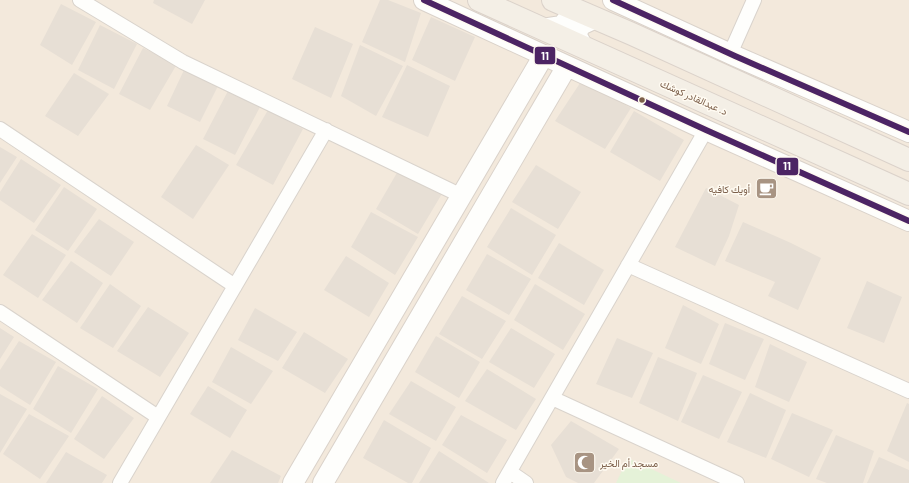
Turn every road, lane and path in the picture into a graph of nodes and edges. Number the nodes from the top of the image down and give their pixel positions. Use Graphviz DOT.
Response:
graph roads {
  1 [pos="80,0"];
  2 [pos="424,0"];
  3 [pos="479,0"];
  4 [pos="613,0"];
  5 [pos="754,0"];
  6 [pos="560,3"];
  7 [pos="596,18"];
  8 [pos="542,29"];
  9 [pos="583,47"];
  10 [pos="730,54"];
  11 [pos="544,55"];
  12 [pos="567,66"];
  13 [pos="0,129"];
  14 [pos="326,130"];
  15 [pos="706,130"];
  16 [pos="909,132"];
  17 [pos="909,160"];
  18 [pos="909,194"];
  19 [pos="462,196"];
  20 [pos="909,221"];
  21 [pos="628,265"];
  22 [pos="235,286"];
  23 [pos="0,312"];
  24 [pos="909,391"];
  25 [pos="552,398"];
  26 [pos="158,418"];
  27 [pos="507,478"];
  28 [pos="120,483"];
  29 [pos="293,483"];
  30 [pos="323,483"];
  31 [pos="526,483"];
  32 [pos="737,483"];
  1 -- 14 [label="street"];
  2 -- 11 [label="street"];
  3 -- 8 [label="main road, د. عبدالقادر كوشك"];
  4 -- 10 [label="street"];
  5 -- 10 [label="street"];
  6 -- 7 [label="main road"];
  6 -- 8 [label="street"];
  7 -- 9 [label="street"];
  7 -- 17 [label="main road"];
  8 -- 9 [label="main road, د. عبدالقادر كوشك"];
  9 -- 18 [label="main road, د. عبدالقادر كوشك"];
  10 -- 16 [label="street"];
  11 -- 12 [label="street"];
  11 -- 19 [label="street"];
  12 -- 15 [label="street"];
  12 -- 30 [label="street"];
  13 -- 22 [label="street"];
  14 -- 19 [label="street"];
  14 -- 22 [label="street"];
  15 -- 20 [label="street"];
  15 -- 21 [label="street"];
  19 -- 29 [label="street"];
  21 -- 24 [label="street"];
  21 -- 25 [label="street"];
  22 -- 26 [label="street"];
  23 -- 26 [label="street"];
  25 -- 27 [label="street"];
  25 -- 32 [label="street"];
  26 -- 28 [label="street"];
  27 -- 31 [label="street"];
}
